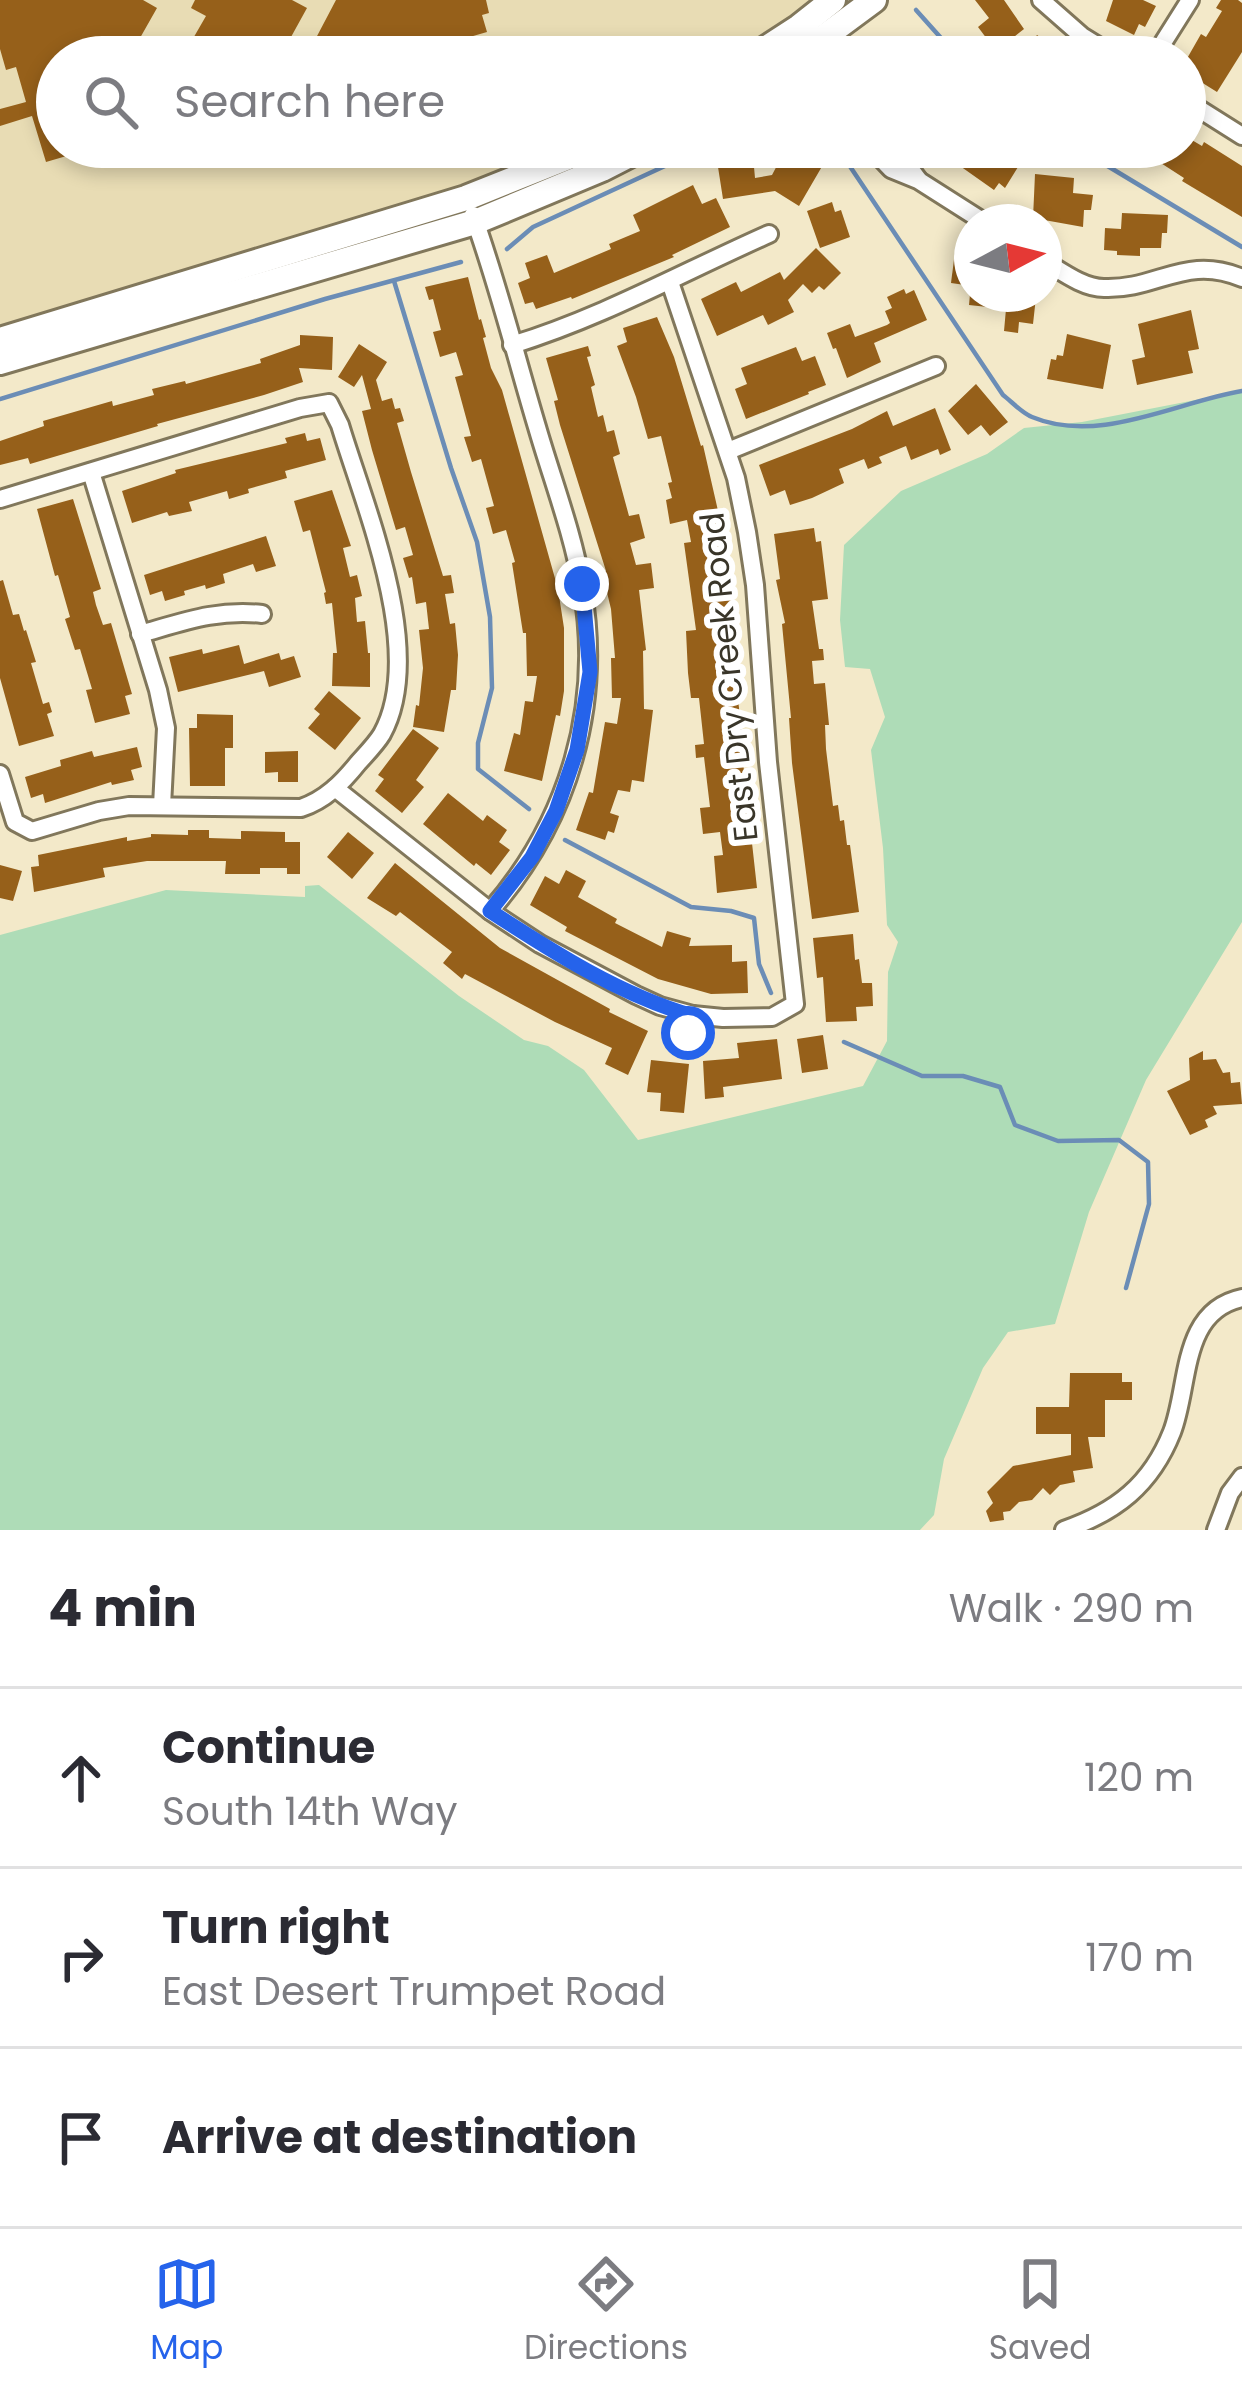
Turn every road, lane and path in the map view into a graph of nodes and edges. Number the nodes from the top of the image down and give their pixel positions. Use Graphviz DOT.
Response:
graph roads {
  1 [pos="833,0"];
  2 [pos="874,0"];
  3 [pos="1041,0"];
  4 [pos="1190,0"];
  5 [pos="800,27"];
  6 [pos="786,36"];
  7 [pos="805,36"];
  8 [pos="832,36"];
  9 [pos="1082,36"];
  10 [pos="1167,36"];
  11 [pos="1206,113"];
  12 [pos="1242,136"];
  13 [pos="552,168"];
  14 [pos="604,168"];
  15 [pos="890,168"];
  16 [pos="909,168"];
  17 [pos="918,180"];
  18 [pos="955,204"];
  19 [pos="471,210"];
  20 [pos="769,234"];
  21 [pos="1062,272"];
  22 [pos="1242,278"];
  23 [pos="670,282"];
  24 [pos="173,298"];
  25 [pos="0,340"];
  26 [pos="512,345"];
  27 [pos="0,362"];
  28 [pos="936,366"];
  29 [pos="728,452"];
  30 [pos="91,472"];
  31 [pos="0,499"];
  32 [pos="262,614"];
  33 [pos="140,634"];
  34 [pos="0,774"];
  35 [pos="335,788"];
  36 [pos="163,806"];
  37 [pos="490,911"];
  38 [pos="1242,1298"];
  39 [pos="1242,1477"];
  40 [pos="1064,1530"];
  41 [pos="1216,1530"];
  1 -- 5 [label="street"];
  2 -- 8 [label="street"];
  3 -- 9 [label="street"];
  4 -- 10 [label="street"];
  5 -- 6 [label="street"];
  5 -- 7 [label="street"];
  11 -- 12 [label="street"];
  13 -- 19 [label="street"];
  14 -- 19 [label="street"];
  15 -- 17 [label="street"];
  16 -- 17 [label="street"];
  17 -- 18 [label="street"];
  19 -- 24 [label="street"];
  19 -- 26 [label="street"];
  20 -- 23 [label="street"];
  21 -- 22 [label="street"];
  23 -- 26 [label="street"];
  23 -- 29 [label="street, East Dry Creek Road"];
  24 -- 25 [label="street"];
  24 -- 27 [label="street"];
  26 -- 37 [label="street"];
  28 -- 29 [label="street"];
  29 -- 37 [label="street, East Dry Creek Road"];
  30 -- 31 [label="street"];
  30 -- 33 [label="street"];
  30 -- 35 [label="street"];
  32 -- 33 [label="street"];
  33 -- 36 [label="street"];
  34 -- 36 [label="street"];
  35 -- 36 [label="street"];
  35 -- 37 [label="street"];
  38 -- 40 [label="street"];
  39 -- 41 [label="street"];
}
